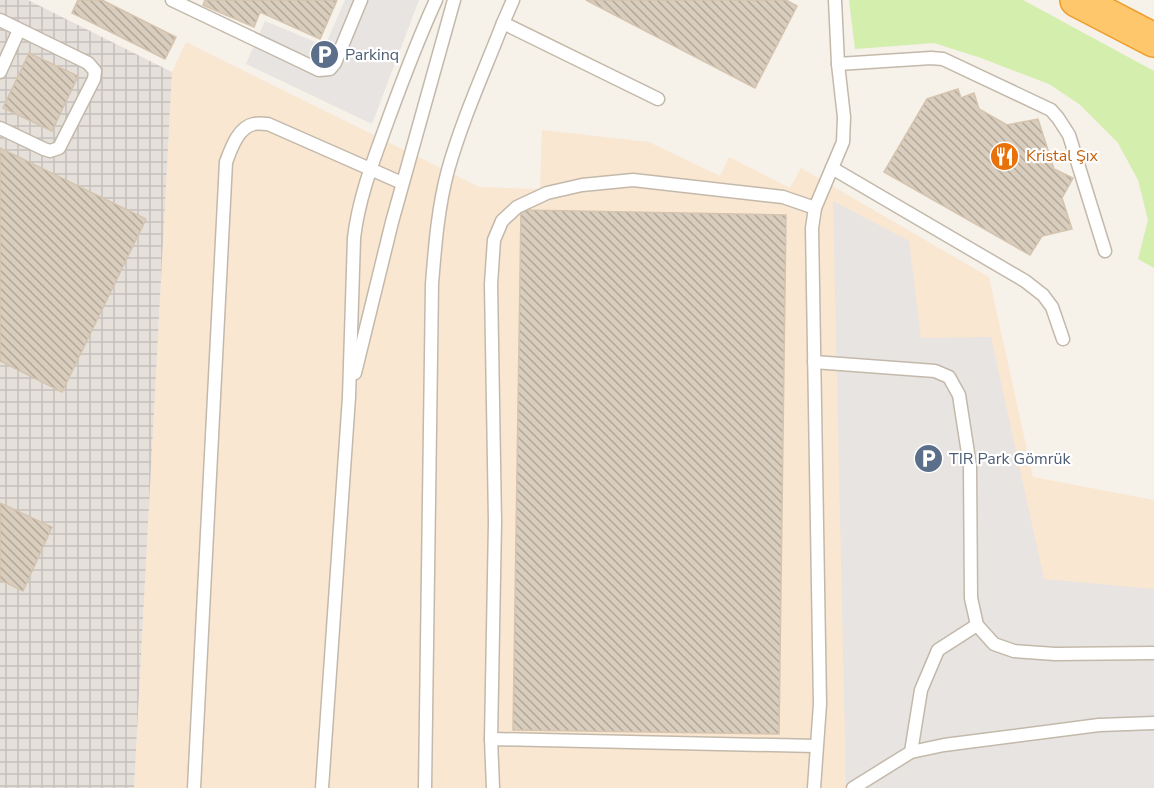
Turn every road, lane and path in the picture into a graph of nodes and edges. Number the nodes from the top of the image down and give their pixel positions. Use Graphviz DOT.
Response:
graph roads {
  1 [pos="172,0"];
  2 [pos="361,0"];
  3 [pos="436,0"];
  4 [pos="454,0"];
  5 [pos="513,0"];
  6 [pos="835,0"];
  7 [pos="1077,0"];
  8 [pos="0,20"];
  9 [pos="503,23"];
  10 [pos="19,30"];
  11 [pos="1154,40"];
  12 [pos="838,64"];
  13 [pos="0,72"];
  14 [pos="658,99"];
  15 [pos="0,128"];
  16 [pos="370,168"];
  17 [pos="832,168"];
  18 [pos="402,183"];
  19 [pos="815,208"];
  20 [pos="1105,251"];
  21 [pos="1063,339"];
  22 [pos="814,362"];
  23 [pos="349,398"];
  24 [pos="977,625"];
  25 [pos="1154,653"];
  26 [pos="1154,723"];
  27 [pos="491,739"];
  28 [pos="816,746"];
  29 [pos="911,752"];
  30 [pos="194,788"];
  31 [pos="322,788"];
  32 [pos="425,788"];
  33 [pos="493,788"];
  34 [pos="814,788"];
  35 [pos="854,788"];
  1 -- 2 [label="lane"];
  3 -- 16 [label="lane"];
  4 -- 18 [label="lane"];
  5 -- 9 [label="lane"];
  6 -- 12 [label="lane"];
  7 -- 11 [label="highway"];
  8 -- 10 [label="lane"];
  9 -- 14 [label="lane"];
  9 -- 32 [label="lane"];
  10 -- 13 [label="lane"];
  10 -- 15 [label="lane"];
  12 -- 17 [label="lane"];
  12 -- 20 [label="lane"];
  16 -- 18 [label="lane"];
  16 -- 23 [label="lane"];
  16 -- 30 [label="lane"];
  17 -- 19 [label="lane"];
  17 -- 21 [label="lane"];
  18 -- 23 [label="lane"];
  19 -- 22 [label="lane"];
  19 -- 27 [label="lane"];
  22 -- 24 [label="lane"];
  22 -- 28 [label="lane"];
  23 -- 31 [label="lane"];
  24 -- 25 [label="lane"];
  24 -- 29 [label="lane"];
  26 -- 29 [label="lane"];
  27 -- 28 [label="lane"];
  27 -- 33 [label="lane"];
  28 -- 34 [label="lane"];
  29 -- 35 [label="lane"];
}
